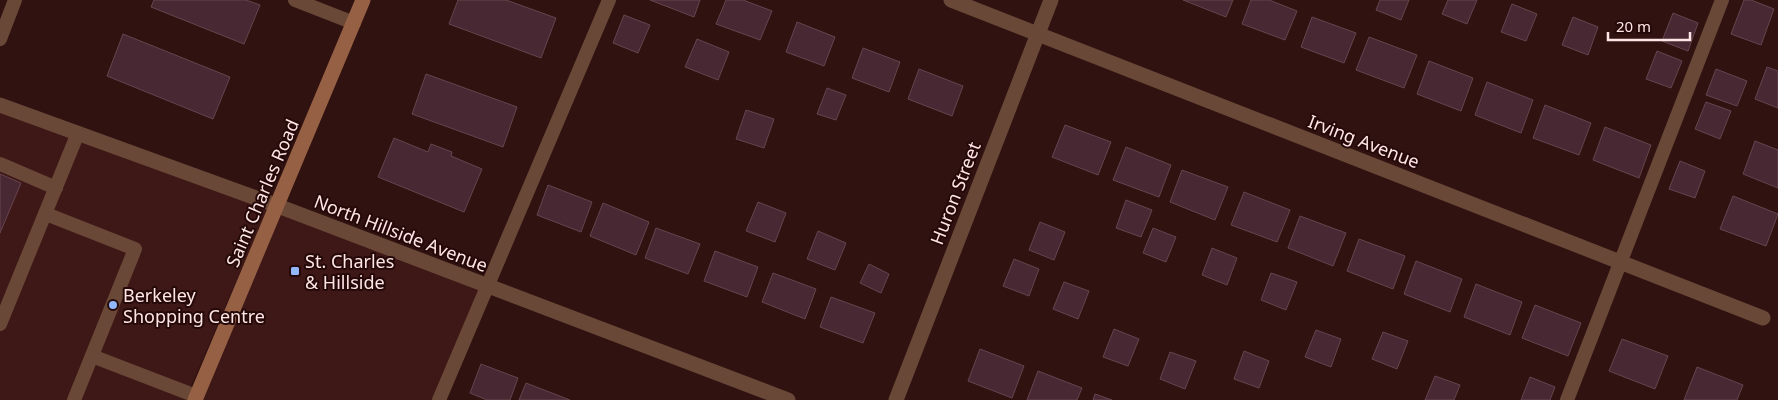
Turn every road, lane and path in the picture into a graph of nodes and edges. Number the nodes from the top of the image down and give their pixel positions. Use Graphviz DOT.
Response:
graph roads {
  1 [pos="15,0"];
  2 [pos="295,0"];
  3 [pos="364,0"];
  4 [pos="610,0"];
  5 [pos="951,0"];
  6 [pos="1051,0"];
  7 [pos="1722,0"];
  8 [pos="354,23"];
  9 [pos="1037,33"];
  10 [pos="0,39"];
  11 [pos="0,105"];
  12 [pos="78,133"];
  13 [pos="0,164"];
  14 [pos="56,188"];
  15 [pos="278,206"];
  16 [pos="46,214"];
  17 [pos="1620,262"];
  18 [pos="487,286"];
  19 [pos="1764,318"];
  20 [pos="0,324"];
  21 [pos="92,356"];
  22 [pos="196,398"];
  23 [pos="74,400"];
  24 [pos="439,400"];
  25 [pos="788,400"];
  26 [pos="896,400"];
  27 [pos="1567,400"];
  1 -- 10 [label="lane"];
  2 -- 8 [label="lane"];
  3 -- 8 [label="main road, Saint Charles Road"];
  4 -- 18 [label="lane"];
  5 -- 9 [label="street, Irving Avenue"];
  6 -- 9 [label="street, Huron Street"];
  7 -- 17 [label="lane"];
  8 -- 15 [label="main road, Saint Charles Road"];
  9 -- 17 [label="street, Irving Avenue"];
  9 -- 26 [label="street, Huron Street"];
  11 -- 12 [label="street, North Hillside Avenue"];
  12 -- 14 [label="lane"];
  12 -- 15 [label="street, North Hillside Avenue"];
  13 -- 14 [label="lane"];
  14 -- 16 [label="lane"];
  15 -- 18 [label="street, North Hillside Avenue"];
  15 -- 22 [label="main road, Saint Charles Road"];
  16 -- 20 [label="lane"];
  16 -- 21 [label="lane"];
  17 -- 19 [label="street, Irving Avenue"];
  17 -- 27 [label="lane"];
  18 -- 24 [label="lane"];
  18 -- 25 [label="street, North Hillside Avenue"];
  21 -- 22 [label="lane"];
  21 -- 23 [label="lane"];
}
